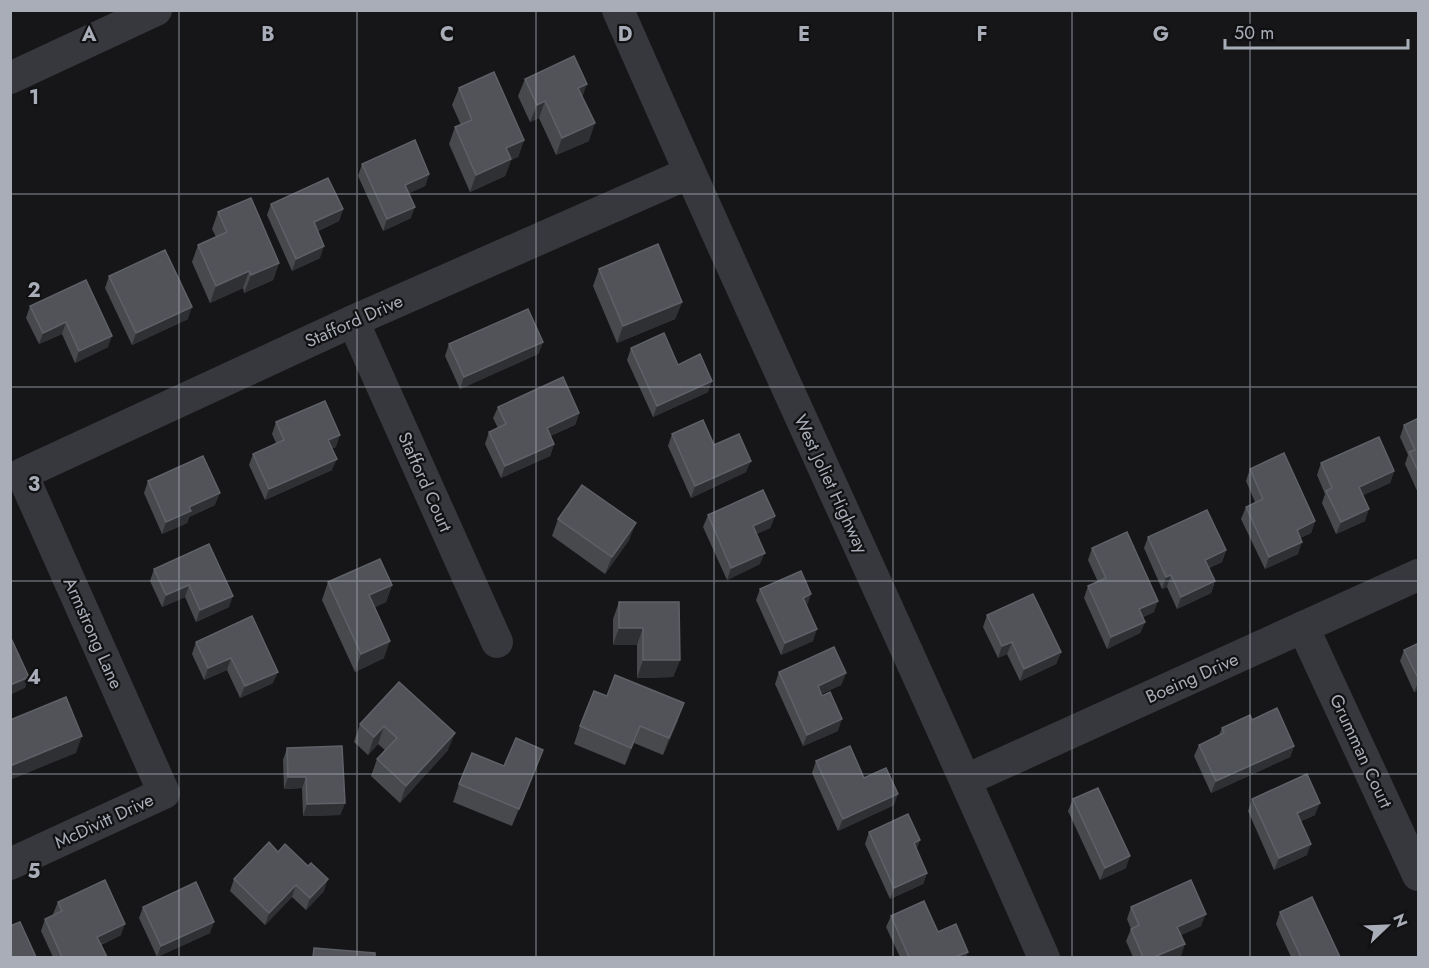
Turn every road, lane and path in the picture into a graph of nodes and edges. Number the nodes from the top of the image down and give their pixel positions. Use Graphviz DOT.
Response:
graph roads {
  1 [pos="156,10"];
  2 [pos="618,10"];
  3 [pos="10,78"];
  4 [pos="689,173"];
  5 [pos="353,321"];
  6 [pos="22,474"];
  7 [pos="1419,575"];
  8 [pos="1303,627"];
  9 [pos="497,642"];
  10 [pos="966,780"];
  11 [pos="164,792"];
  12 [pos="10,864"];
  13 [pos="1419,875"];
  14 [pos="1044,957"];
  1 -- 3 [label="street"];
  2 -- 4 [label="street, West Joliet Highway"];
  4 -- 5 [label="street, Stafford Drive"];
  4 -- 10 [label="street, West Joliet Highway"];
  5 -- 6 [label="street, Stafford Drive"];
  5 -- 9 [label="street, Stafford Court"];
  6 -- 11 [label="street, Armstrong Lane"];
  7 -- 8 [label="street, Boeing Drive"];
  8 -- 10 [label="street, Boeing Drive"];
  8 -- 13 [label="street, Grumman Court"];
  10 -- 14 [label="street, West Joliet Highway"];
  11 -- 12 [label="street, McDivitt Drive"];
}
